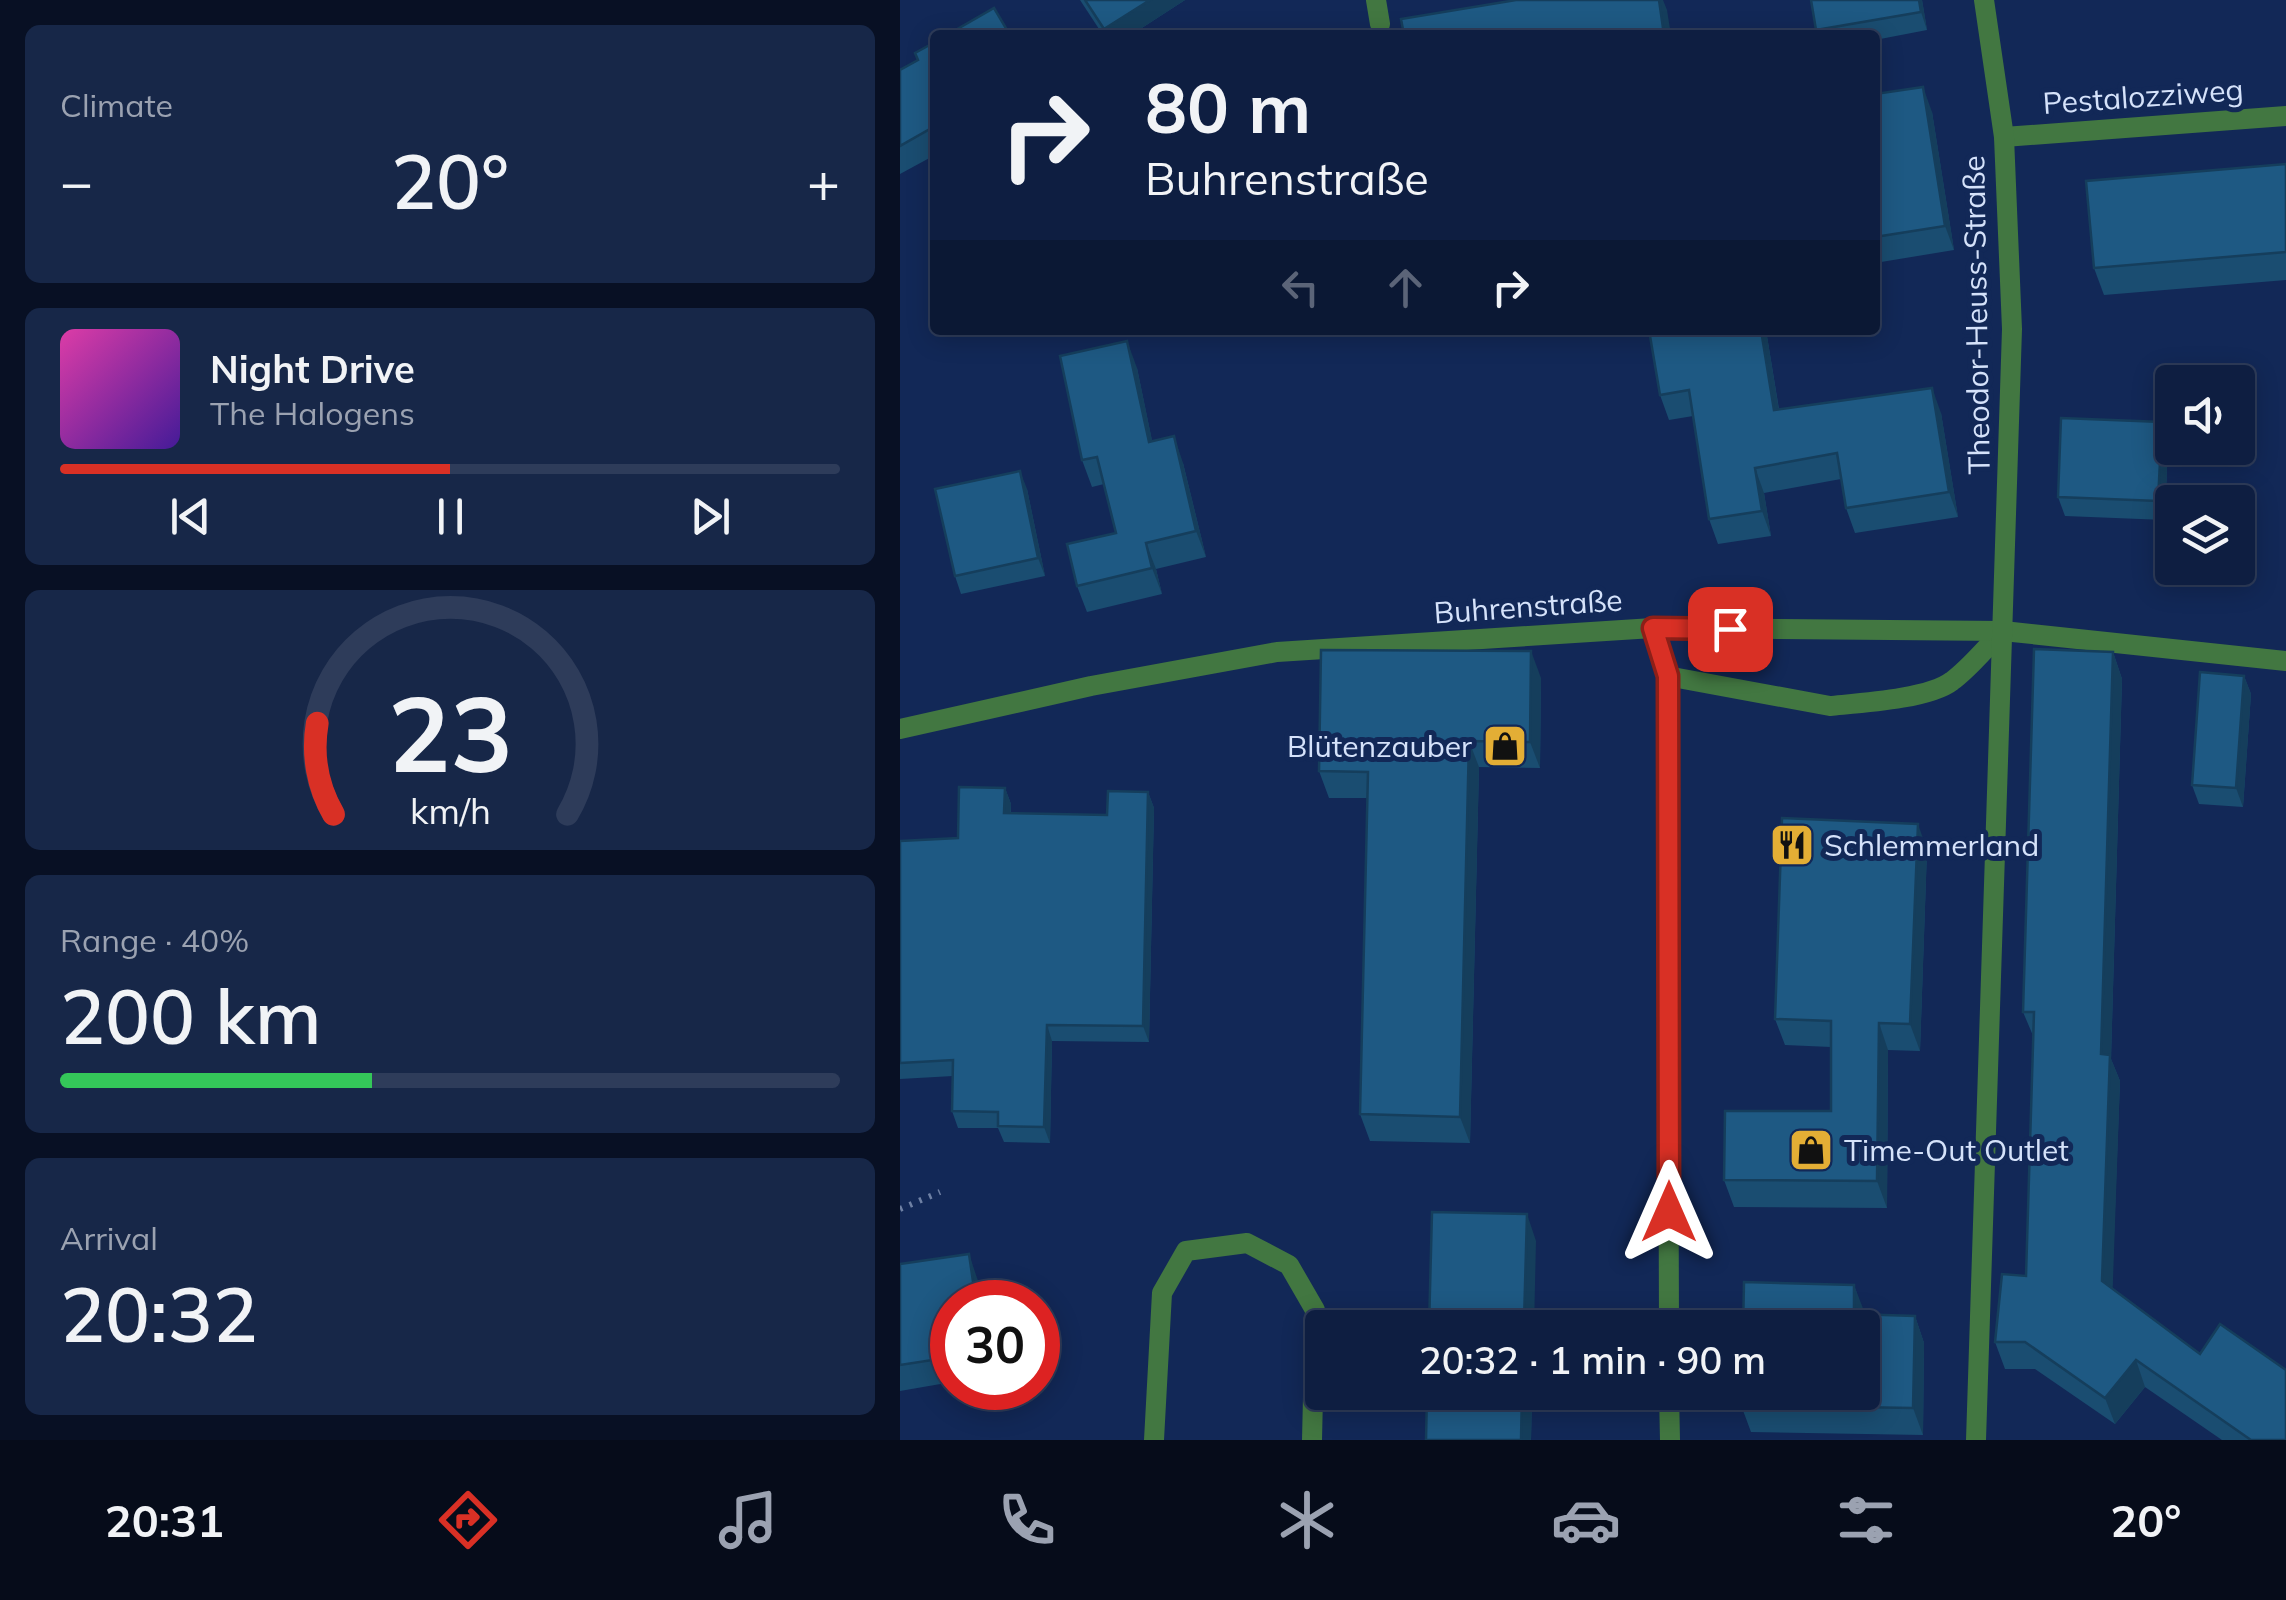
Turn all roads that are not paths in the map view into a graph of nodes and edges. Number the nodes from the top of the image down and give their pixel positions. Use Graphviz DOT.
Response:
graph roads {
  1 [pos="1376,0"];
  2 [pos="1984,0"];
  3 [pos="1380,24"];
  4 [pos="2286,116"];
  5 [pos="2004,137"];
  6 [pos="1653,628"];
  7 [pos="2003,631"];
  8 [pos="2286,661"];
  9 [pos="1668,676"];
  10 [pos="900,729"];
  11 [pos="1669,1310"];
  12 [pos="1670,1410"];
  13 [pos="1154,1440"];
  14 [pos="1312,1440"];
  15 [pos="1670,1440"];
  16 [pos="1976,1440"];
  1 -- 3 [label="street"];
  2 -- 5 [label="street, Theodor-Heuss-Straße"];
  4 -- 5 [label="street, Pestalozziweg"];
  5 -- 7 [label="street, Theodor-Heuss-Straße"];
  6 -- 7 [label="street, Buhrenstraße"];
  6 -- 9 [label="street"];
  6 -- 10 [label="street, Buhrenstraße"];
  7 -- 8 [label="street, Buhrenstraße"];
  7 -- 9 [label="street"];
  7 -- 16 [label="street, Theodor-Heuss-Straße"];
  9 -- 11 [label="street"];
  12 -- 15 [label="street"];
  13 -- 14 [label="street"];
}
